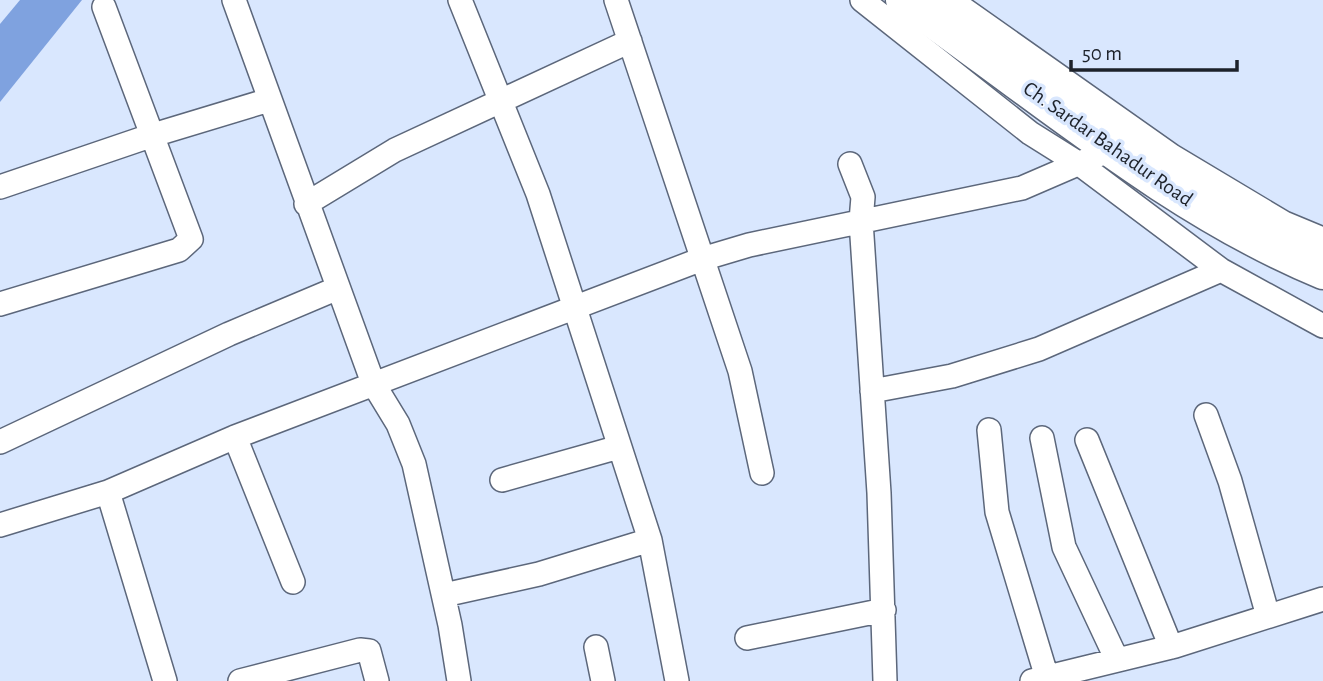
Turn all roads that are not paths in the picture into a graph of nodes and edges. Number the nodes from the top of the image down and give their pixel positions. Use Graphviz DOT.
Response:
graph roads {
  1 [pos="234,0"];
  2 [pos="460,0"];
  3 [pos="616,0"];
  4 [pos="862,0"];
  5 [pos="902,0"];
  6 [pos="943,0"];
  7 [pos="104,6"];
  8 [pos="630,41"];
  9 [pos="269,100"];
  10 [pos="500,102"];
  11 [pos="150,136"];
  12 [pos="1110,150"];
  13 [pos="850,164"];
  14 [pos="1081,165"];
  15 [pos="0,187"];
  16 [pos="306,204"];
  17 [pos="861,221"];
  18 [pos="1323,244"];
  19 [pos="702,258"];
  20 [pos="1221,270"];
  21 [pos="1323,273"];
  22 [pos="338,289"];
  23 [pos="0,304"];
  24 [pos="575,310"];
  25 [pos="1323,326"];
  26 [pos="373,383"];
  27 [pos="872,391"];
  28 [pos="1206,415"];
  29 [pos="989,430"];
  30 [pos="235,437"];
  31 [pos="1042,438"];
  32 [pos="1087,440"];
  33 [pos="0,442"];
  34 [pos="620,447"];
  35 [pos="762,473"];
  36 [pos="502,480"];
  37 [pos="108,492"];
  38 [pos="0,524"];
  39 [pos="650,540"];
  40 [pos="293,582"];
  41 [pos="444,595"];
  42 [pos="1323,598"];
  43 [pos="884,610"];
  44 [pos="1268,616"];
  45 [pos="747,638"];
  46 [pos="596,647"];
  47 [pos="1171,647"];
  48 [pos="1117,660"];
  49 [pos="1042,680"];
  50 [pos="164,681"];
  51 [pos="240,681"];
  52 [pos="377,681"];
  53 [pos="459,681"];
  54 [pos="603,681"];
  55 [pos="677,681"];
  56 [pos="885,681"];
  1 -- 9 [label="street"];
  2 -- 10 [label="street"];
  3 -- 8 [label="street"];
  4 -- 14 [label="street"];
  5 -- 12 [label="main road, Ch. Sardar Bahadur Road"];
  6 -- 18 [label="main road, Ch. Sardar Bahadur Road"];
  7 -- 11 [label="street"];
  8 -- 10 [label="street"];
  8 -- 19 [label="street"];
  9 -- 11 [label="street"];
  9 -- 16 [label="street"];
  10 -- 16 [label="street"];
  10 -- 24 [label="street"];
  11 -- 15 [label="street"];
  11 -- 23 [label="street"];
  12 -- 14 [label="street"];
  12 -- 21 [label="main road, Ch. Sardar Bahadur Road"];
  13 -- 17 [label="street"];
  14 -- 17 [label="street"];
  14 -- 20 [label="street"];
  16 -- 22 [label="street"];
  17 -- 19 [label="street"];
  17 -- 27 [label="street"];
  19 -- 24 [label="street"];
  19 -- 35 [label="street"];
  20 -- 25 [label="street"];
  20 -- 27 [label="street"];
  22 -- 26 [label="street"];
  22 -- 33 [label="street"];
  24 -- 26 [label="street"];
  24 -- 34 [label="street"];
  26 -- 30 [label="street"];
  26 -- 41 [label="street"];
  27 -- 43 [label="street"];
  28 -- 44 [label="street"];
  29 -- 49 [label="street"];
  30 -- 37 [label="street"];
  30 -- 40 [label="street"];
  31 -- 48 [label="street"];
  32 -- 47 [label="street"];
  34 -- 36 [label="street"];
  34 -- 39 [label="street"];
  37 -- 38 [label="street"];
  37 -- 50 [label="street"];
  39 -- 41 [label="street"];
  39 -- 55 [label="street"];
  41 -- 53 [label="street"];
  42 -- 44 [label="street"];
  43 -- 45 [label="street"];
  43 -- 56 [label="street"];
  44 -- 47 [label="street"];
  46 -- 54 [label="street"];
  47 -- 48 [label="street"];
  48 -- 49 [label="street"];
  51 -- 52 [label="street"];
}
